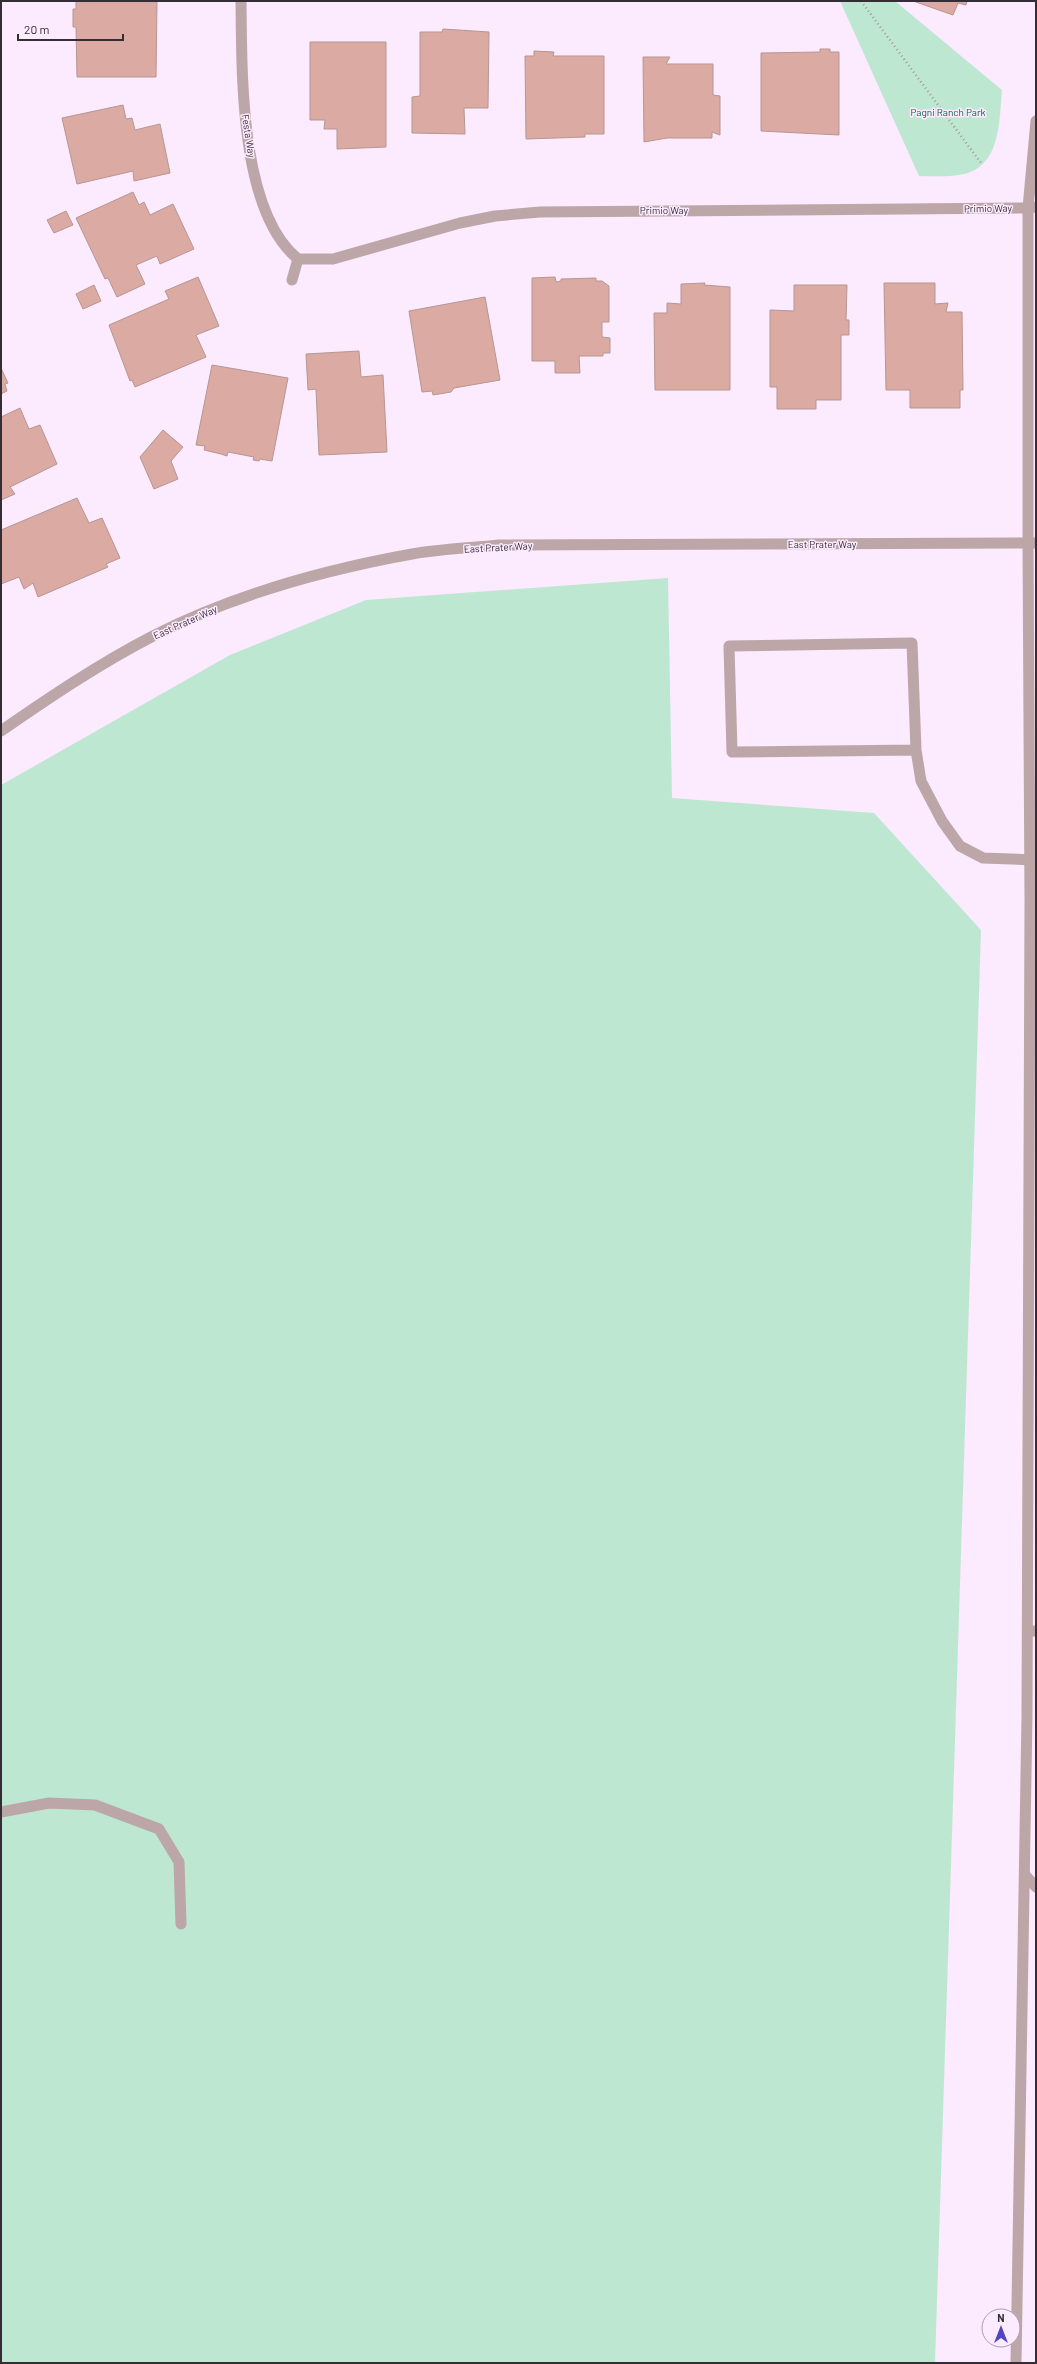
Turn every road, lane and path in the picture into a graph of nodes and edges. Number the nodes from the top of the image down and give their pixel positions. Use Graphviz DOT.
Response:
graph roads {
  1 [pos="241,1"];
  2 [pos="861,1"];
  3 [pos="1036,121"];
  4 [pos="981,163"];
  5 [pos="1032,207"];
  6 [pos="298,259"];
  7 [pos="292,280"];
  8 [pos="1032,543"];
  9 [pos="1,731"];
  10 [pos="916,750"];
  11 [pos="1033,860"];
  12 [pos="1032,1631"];
  13 [pos="1,1812"];
  14 [pos="1025,1875"];
  15 [pos="1036,1887"];
  16 [pos="181,1924"];
  17 [pos="1016,2363"];
  1 -- 6 [label="street, Festa Way"];
  2 -- 4 [label="path"];
  3 -- 5 [label="street"];
  5 -- 6 [label="street, Primio Way"];
  5 -- 8 [label="street"];
  6 -- 7 [label="street"];
  8 -- 9 [label="street, East Prater Way"];
  8 -- 11 [label="street"];
  10 -- 10 [label="street"];
  10 -- 11 [label="street"];
  11 -- 12 [label="street"];
  12 -- 14 [label="street"];
  13 -- 16 [label="street"];
  14 -- 15 [label="street"];
  14 -- 17 [label="street"];
}
